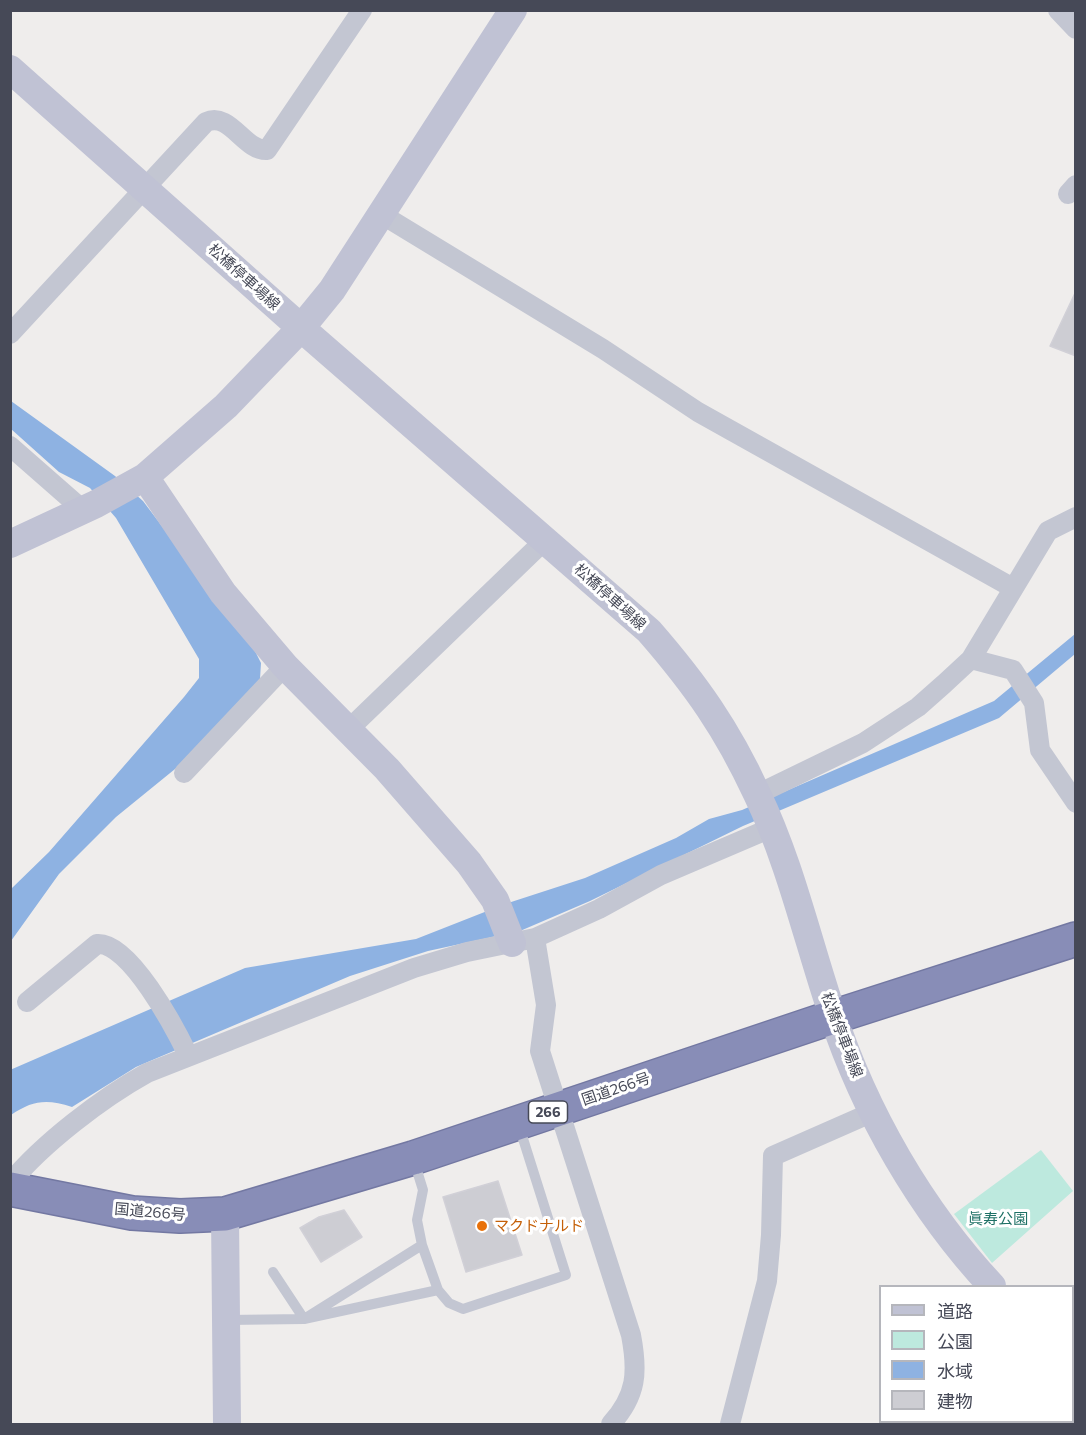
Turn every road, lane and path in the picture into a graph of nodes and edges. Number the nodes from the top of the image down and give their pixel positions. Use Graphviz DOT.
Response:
graph roads {
  1 [pos="362,10"];
  2 [pos="513,10"];
  3 [pos="1058,10"];
  4 [pos="1076,29"];
  5 [pos="10,69"];
  6 [pos="146,189"];
  7 [pos="381,214"];
  8 [pos="301,328"];
  9 [pos="10,334"];
  10 [pos="10,446"];
  11 [pos="139,480"];
  12 [pos="89,507"];
  13 [pos="1076,517"];
  14 [pos="546,539"];
  15 [pos="10,544"];
  16 [pos="1013,588"];
  17 [pos="971,659"];
  18 [pos="285,666"];
  19 [pos="348,730"];
  20 [pos="184,773"];
  21 [pos="1076,803"];
  22 [pos="764,810"];
  23 [pos="519,939"];
  24 [pos="1076,939"];
  25 [pos="27,1002"];
  26 [pos="833,1017"];
  27 [pos="186,1052"];
  28 [pos="557,1109"];
  29 [pos="873,1112"];
  30 [pos="518,1123"];
  31 [pos="413,1158"];
  32 [pos="10,1183"];
  33 [pos="10,1189"];
  34 [pos="225,1214"];
  35 [pos="422,1245"];
  36 [pos="273,1272"];
  37 [pos="990,1285"];
  38 [pos="438,1290"];
  39 [pos="304,1318"];
  40 [pos="227,1320"];
  41 [pos="227,1425"];
  42 [pos="611,1425"];
  43 [pos="730,1425"];
  1 -- 6 [label="street"];
  2 -- 7 [label="main road"];
  3 -- 4 [label="street"];
  5 -- 6 [label="main road, 松橋停車場線"];
  6 -- 8 [label="main road, 松橋停車場線"];
  6 -- 9 [label="street"];
  7 -- 8 [label="main road"];
  7 -- 16 [label="street"];
  8 -- 11 [label="main road"];
  8 -- 14 [label="main road, 松橋停車場線"];
  10 -- 12 [label="street"];
  11 -- 12 [label="main road"];
  11 -- 18 [label="main road"];
  12 -- 15 [label="main road"];
  13 -- 16 [label="street"];
  14 -- 19 [label="street"];
  14 -- 22 [label="main road, 松橋停車場線"];
  16 -- 17 [label="street"];
  17 -- 21 [label="street"];
  17 -- 22 [label="street"];
  18 -- 19 [label="main road"];
  18 -- 20 [label="street"];
  19 -- 23 [label="main road"];
  22 -- 23 [label="street"];
  22 -- 26 [label="main road, 松橋停車場線"];
  23 -- 27 [label="street"];
  23 -- 28 [label="street"];
  24 -- 26 [label="highway, 国道266号 / 266"];
  25 -- 27 [label="street"];
  26 -- 28 [label="highway, 国道266号 / 266"];
  26 -- 29 [label="main road, 松橋停車場線"];
  27 -- 32 [label="street"];
  28 -- 30 [label="highway, 国道266号 / 266"];
  28 -- 42 [label="street"];
  29 -- 37 [label="main road, 松橋停車場線"];
  29 -- 43 [label="street"];
  30 -- 31 [label="highway, 国道266号 / 266"];
  30 -- 38 [label="lane"];
  31 -- 34 [label="highway, 国道266号 / 266"];
  31 -- 35 [label="lane"];
  33 -- 34 [label="highway, 国道266号 / 266"];
  34 -- 40 [label="main road"];
  35 -- 38 [label="lane"];
  35 -- 39 [label="lane"];
  36 -- 39 [label="lane"];
  38 -- 39 [label="lane"];
  39 -- 40 [label="lane"];
  40 -- 41 [label="main road"];
}
